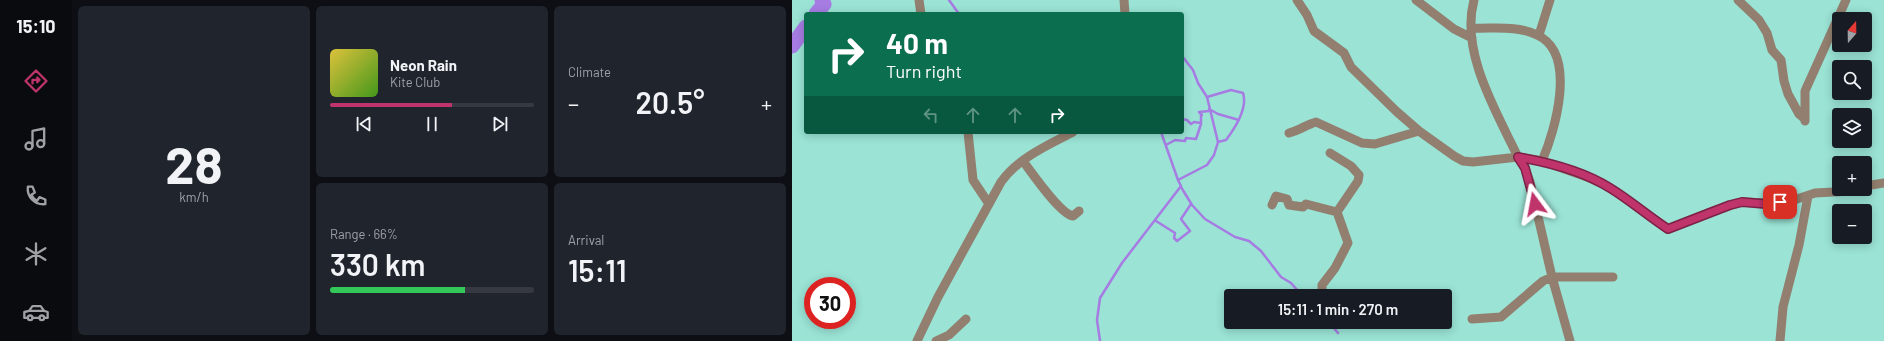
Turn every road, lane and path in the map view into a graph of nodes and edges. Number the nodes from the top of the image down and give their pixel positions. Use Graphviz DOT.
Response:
graph roads {
  1 [pos="919,0"];
  2 [pos="1124,0"];
  3 [pos="1297,0"];
  4 [pos="1416,0"];
  5 [pos="1474,0"];
  6 [pos="1550,0"];
  7 [pos="1738,0"];
  8 [pos="1846,0"];
  9 [pos="921,12"];
  10 [pos="1125,12"];
  11 [pos="1471,28"];
  12 [pos="1539,35"];
  13 [pos="1472,38"];
  14 [pos="1418,131"];
  15 [pos="1289,133"];
  16 [pos="968,134"];
  17 [pos="1069,134"];
  18 [pos="1330,153"];
  19 [pos="1518,157"];
  20 [pos="1023,161"];
  21 [pos="1542,161"];
  22 [pos="1884,183"];
  23 [pos="1872,185"];
  24 [pos="1832,191"];
  25 [pos="1808,196"];
  26 [pos="989,204"];
  27 [pos="1272,205"];
  28 [pos="1079,211"];
  29 [pos="1337,212"];
  30 [pos="1552,277"];
  31 [pos="1613,277"];
  32 [pos="1322,289"];
  33 [pos="966,319"];
  34 [pos="1472,319"];
  35 [pos="917,341"];
  36 [pos="936,341"];
  37 [pos="1570,341"];
  38 [pos="1780,341"];
  1 -- 9 [label="street"];
  2 -- 10 [label="street"];
  3 -- 14 [label="street"];
  4 -- 13 [label="street"];
  5 -- 11 [label="street"];
  6 -- 12 [label="street"];
  7 -- 8 [label="street"];
  11 -- 12 [label="street"];
  11 -- 13 [label="street"];
  12 -- 21 [label="street"];
  13 -- 19 [label="street"];
  14 -- 15 [label="street"];
  14 -- 19 [label="street"];
  16 -- 26 [label="street"];
  17 -- 20 [label="street"];
  18 -- 29 [label="street"];
  19 -- 21 [label="street"];
  19 -- 30 [label="street"];
  20 -- 26 [label="street"];
  20 -- 28 [label="street"];
  21 -- 25 [label="street"];
  22 -- 23 [label="street"];
  24 -- 25 [label="street"];
  25 -- 38 [label="street"];
  26 -- 35 [label="street"];
  27 -- 29 [label="street"];
  29 -- 32 [label="street"];
  30 -- 31 [label="street"];
  30 -- 34 [label="street"];
  30 -- 37 [label="street"];
  33 -- 36 [label="street"];
}
